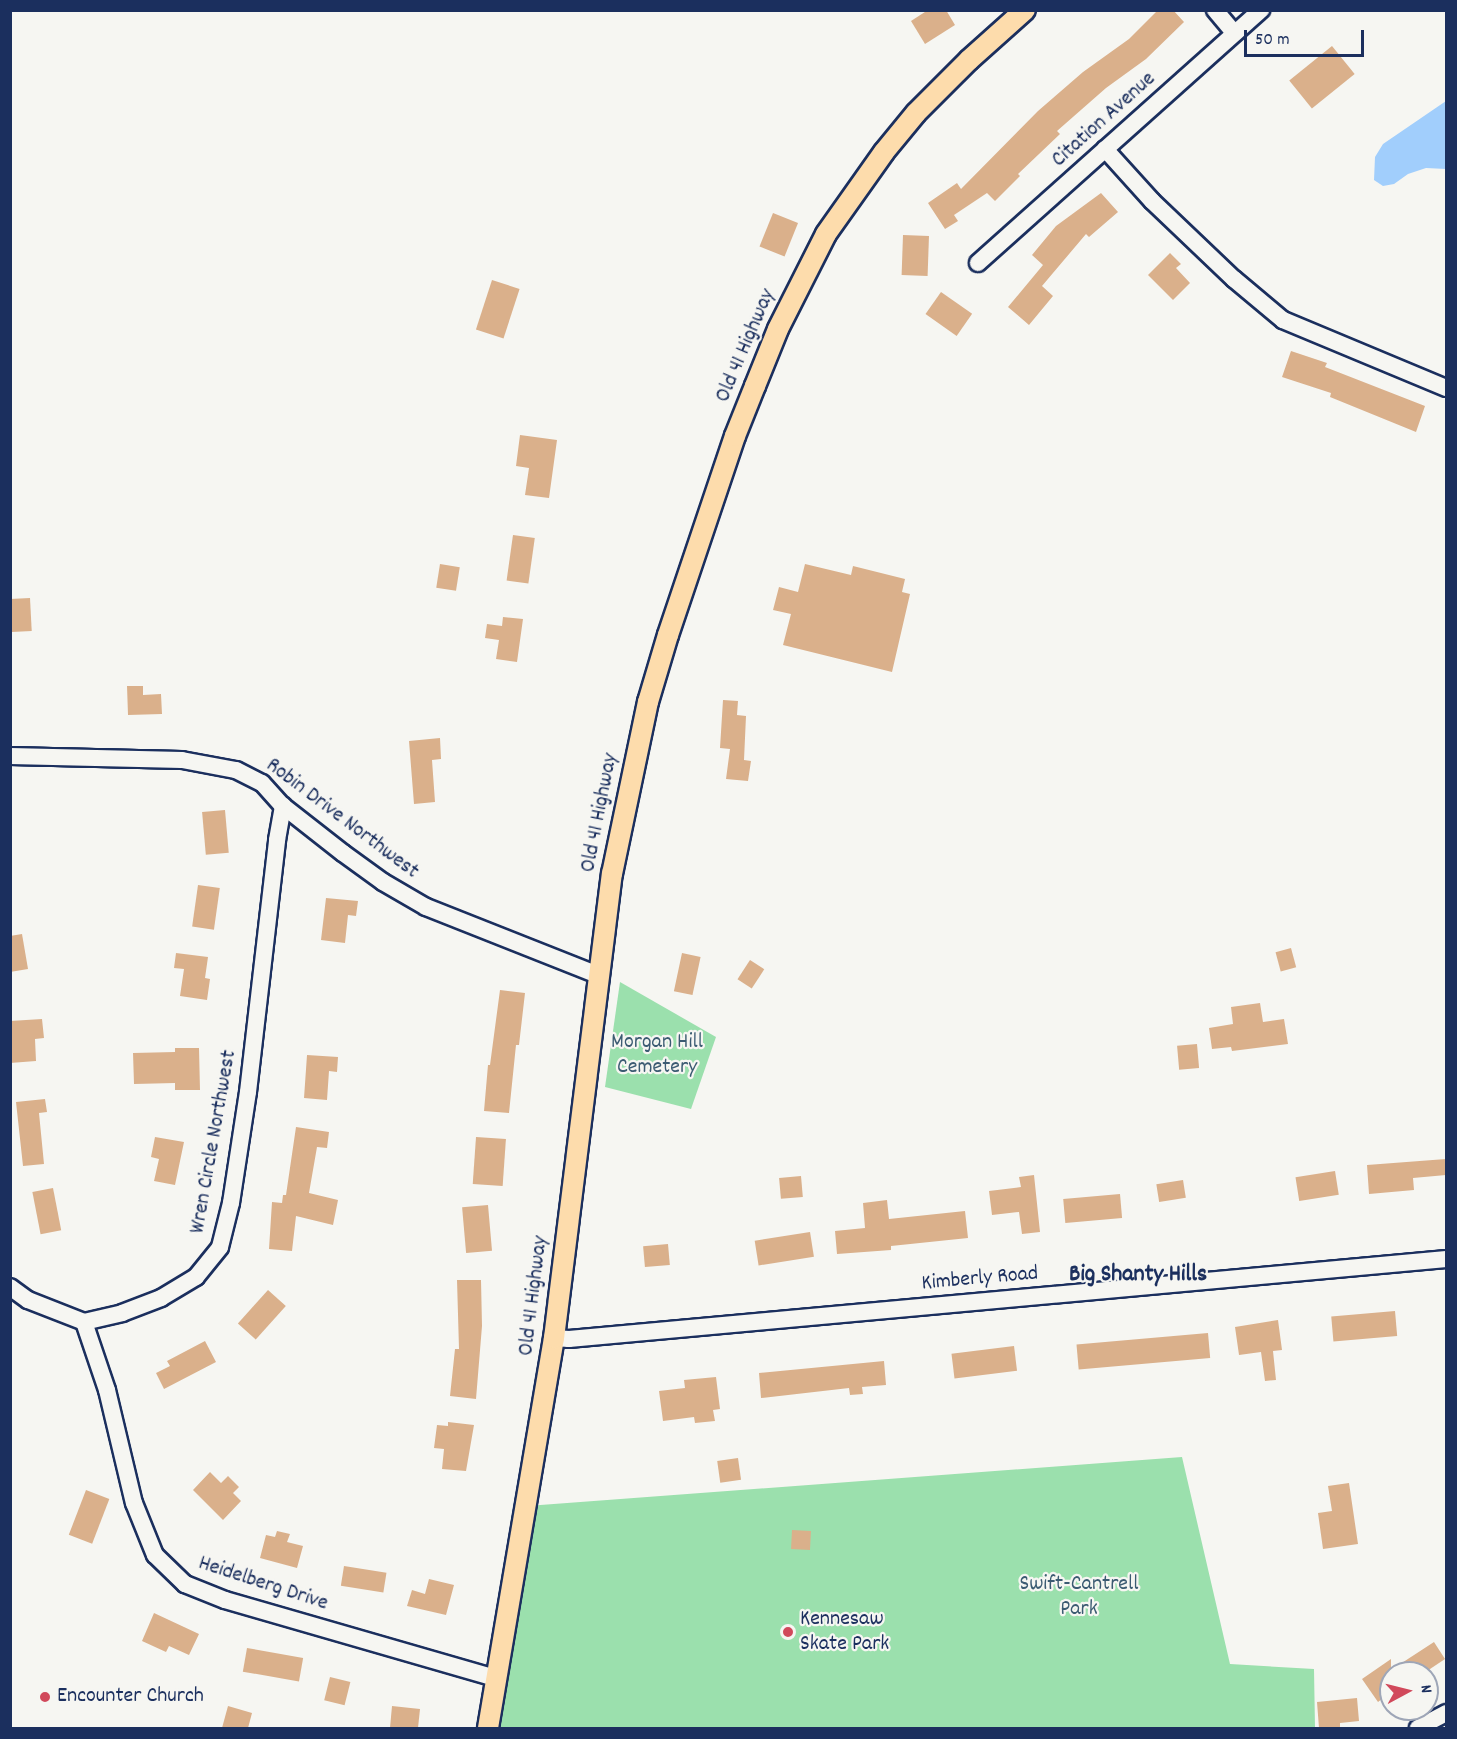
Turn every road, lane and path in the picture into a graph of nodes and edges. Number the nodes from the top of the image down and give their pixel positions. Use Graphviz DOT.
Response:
graph roads {
  1 [pos="1024,10"];
  2 [pos="1215,10"];
  3 [pos="1261,10"];
  4 [pos="1234,33"];
  5 [pos="1105,149"];
  6 [pos="978,263"];
  7 [pos="1446,388"];
  8 [pos="10,756"];
  9 [pos="283,806"];
  10 [pos="598,975"];
  11 [pos="1446,1259"];
  12 [pos="10,1287"];
  13 [pos="84,1322"];
  14 [pos="554,1338"];
  15 [pos="498,1679"];
  16 [pos="1446,1713"];
  17 [pos="488,1728"];
  18 [pos="1418,1728"];
  1 -- 10 [label="main road, Old 41 Highway"];
  2 -- 4 [label="street"];
  3 -- 4 [label="street, Citation Avenue"];
  4 -- 5 [label="street, Citation Avenue"];
  5 -- 6 [label="street, Citation Avenue"];
  5 -- 7 [label="street"];
  8 -- 9 [label="street, Robin Drive Northwest"];
  9 -- 10 [label="street, Robin Drive Northwest"];
  9 -- 13 [label="street, Wren Circle Northwest"];
  10 -- 14 [label="main road, Old 41 Highway"];
  11 -- 14 [label="street, Kimberly Road"];
  12 -- 13 [label="street"];
  13 -- 15 [label="street, Heidelberg Drive"];
  14 -- 15 [label="main road, Old 41 Highway"];
  15 -- 17 [label="main road, Old 41 Highway"];
  16 -- 18 [label="street"];
}
